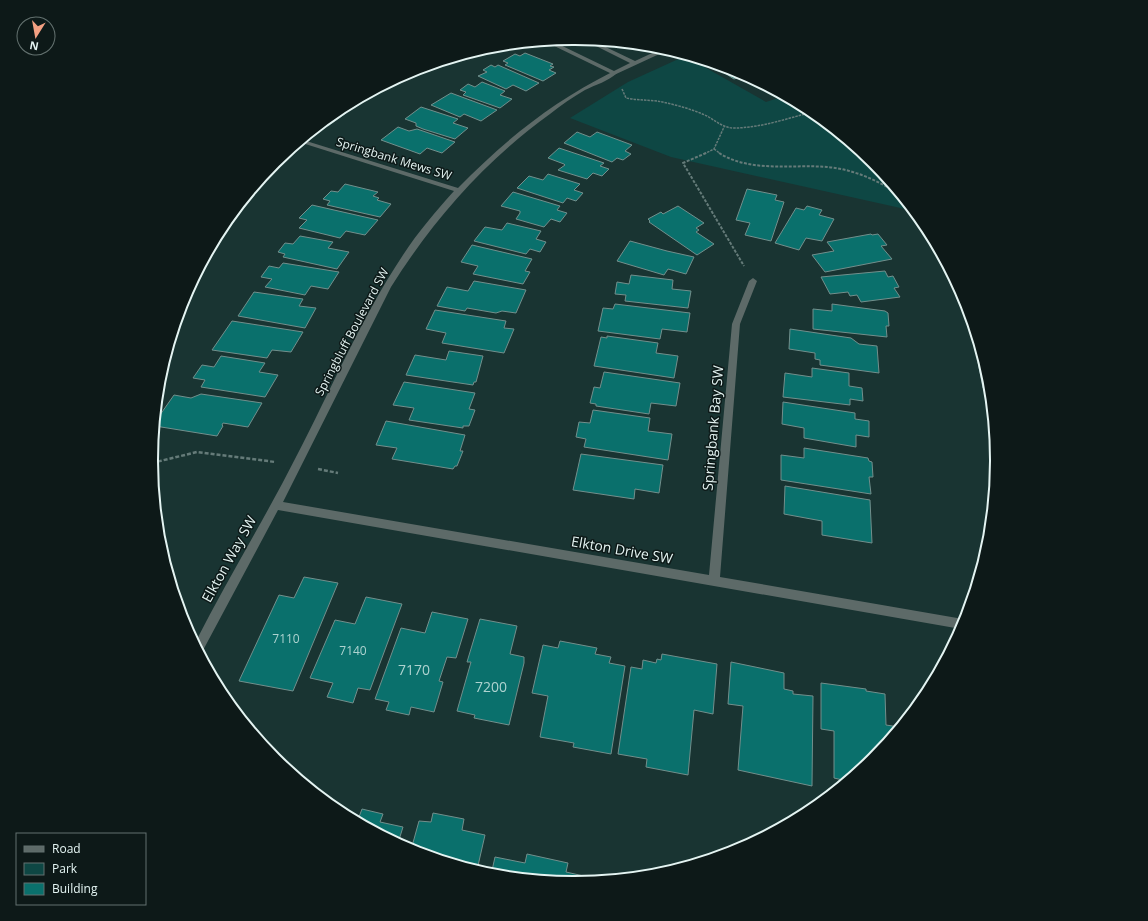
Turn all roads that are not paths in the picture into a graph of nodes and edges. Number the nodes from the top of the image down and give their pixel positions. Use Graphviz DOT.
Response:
graph roads {
  1 [pos="557,46"];
  2 [pos="599,46"];
  3 [pos="656,53"];
  4 [pos="634,63"];
  5 [pos="614,73"];
  6 [pos="307,143"];
  7 [pos="458,190"];
  8 [pos="753,281"];
  9 [pos="276,505"];
  10 [pos="714,581"];
  11 [pos="957,623"];
  12 [pos="201,644"];
  1 -- 5 [label="street"];
  2 -- 4 [label="street"];
  3 -- 4 [label="street, Springbluff Boulevard SW"];
  4 -- 5 [label="street, Springbluff Boulevard SW"];
  5 -- 7 [label="street, Springbluff Boulevard SW"];
  6 -- 7 [label="street, Springbank Mews SW"];
  7 -- 9 [label="street, Springbluff Boulevard SW"];
  8 -- 10 [label="street, Springbank Bay SW"];
  9 -- 10 [label="street, Elkton Drive SW"];
  9 -- 12 [label="street, Elkton Way SW"];
  10 -- 11 [label="street, Elkton Drive SW"];
}
